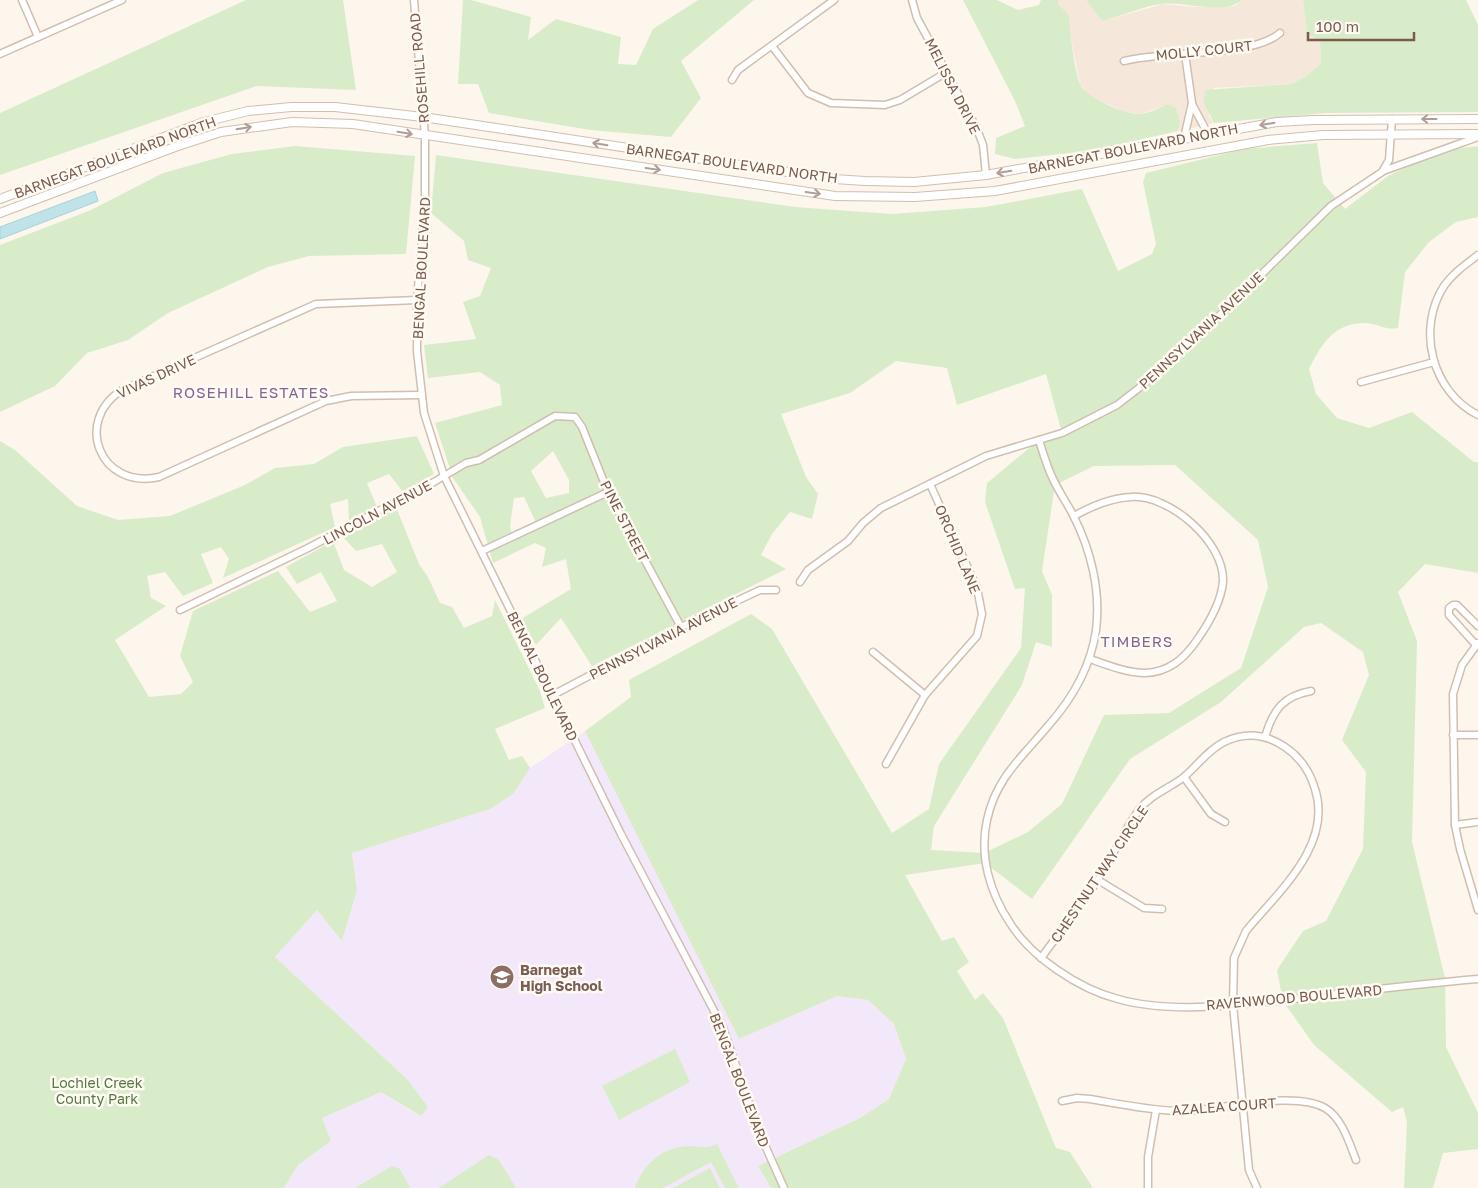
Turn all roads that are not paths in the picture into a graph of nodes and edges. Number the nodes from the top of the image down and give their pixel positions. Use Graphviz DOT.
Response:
graph roads {
  1 [pos="22,0"];
  2 [pos="122,0"];
  3 [pos="414,0"];
  4 [pos="834,0"];
  5 [pos="912,0"];
  6 [pos="1280,33"];
  7 [pos="38,37"];
  8 [pos="772,46"];
  9 [pos="0,54"];
  10 [pos="1185,54"];
  11 [pos="1124,61"];
  12 [pos="947,72"];
  13 [pos="732,80"];
  14 [pos="1192,103"];
  15 [pos="423,117"];
  16 [pos="1392,119"];
  17 [pos="1478,119"];
  18 [pos="1208,134"];
  19 [pos="1478,134"];
  20 [pos="1391,135"];
  21 [pos="425,136"];
  22 [pos="1184,138"];
  23 [pos="1478,138"];
  24 [pos="1382,172"];
  25 [pos="986,175"];
  26 [pos="0,199"];
  27 [pos="0,214"];
  28 [pos="1478,255"];
  29 [pos="417,300"];
  30 [pos="1434,362"];
  31 [pos="1361,382"];
  32 [pos="420,395"];
  33 [pos="1478,415"];
  34 [pos="571,416"];
  35 [pos="1039,440"];
  36 [pos="444,476"];
  37 [pos="930,484"];
  38 [pos="608,492"];
  39 [pos="1074,516"];
  40 [pos="482,551"];
  41 [pos="800,582"];
  42 [pos="776,590"];
  43 [pos="180,610"];
  44 [pos="1478,626"];
  45 [pos="681,627"];
  46 [pos="1477,644"];
  47 [pos="873,652"];
  48 [pos="1090,659"];
  49 [pos="1311,691"];
  50 [pos="553,695"];
  51 [pos="925,695"];
  52 [pos="1453,735"];
  53 [pos="1478,735"];
  54 [pos="1265,736"];
  55 [pos="886,764"];
  56 [pos="1184,777"];
  57 [pos="1225,822"];
  58 [pos="1478,822"];
  59 [pos="1455,825"];
  60 [pos="1098,880"];
  61 [pos="1478,908"];
  62 [pos="1162,909"];
  63 [pos="1041,958"];
  64 [pos="1478,979"];
  65 [pos="1233,1005"];
  66 [pos="1062,1100"];
  67 [pos="1244,1105"];
  68 [pos="1156,1110"];
  69 [pos="1356,1160"];
  70 [pos="784,1188"];
  71 [pos="1148,1188"];
  72 [pos="1257,1188"];
  1 -- 7 [label="street"];
  2 -- 7 [label="street"];
  3 -- 15 [label="street, ROSEHILL ROAD"];
  4 -- 8 [label="street"];
  5 -- 12 [label="street, MELISSA DRIVE"];
  6 -- 10 [label="street, MOLLY COURT"];
  7 -- 9 [label="street"];
  8 -- 12 [label="street"];
  8 -- 13 [label="street"];
  10 -- 11 [label="street, MOLLY COURT"];
  10 -- 14 [label="street"];
  12 -- 25 [label="street, MELISSA DRIVE"];
  14 -- 18 [label="street"];
  14 -- 22 [label="street"];
  15 -- 21 [label="street, ROSEHILL ROAD"];
  25 -- 15 [label="street, BARNEGAT BOULEVARD NORTH, one-way"];
  15 -- 26 [label="street, BARNEGAT BOULEVARD NORTH"];
  17 -- 16 [label="street, BARNEGAT BOULEVARD NORTH, one-way"];
  16 -- 18 [label="street, BARNEGAT BOULEVARD NORTH, one-way"];
  16 -- 20 [label="street"];
  18 -- 22 [label="street, BARNEGAT BOULEVARD NORTH"];
  19 -- 20 [label="street, BARNEGAT BOULEVARD NORTH"];
  21 -- 20 [label="street, BARNEGAT BOULEVARD NORTH, one-way"];
  20 -- 24 [label="street"];
  27 -- 21 [label="street, BARNEGAT BOULEVARD NORTH, one-way"];
  21 -- 29 [label="street, BENGAL BOULEVARD"];
  22 -- 25 [label="street, BARNEGAT BOULEVARD NORTH, one-way"];
  23 -- 24 [label="street, PENNSYLVANIA AVENUE"];
  24 -- 35 [label="street, PENNSYLVANIA AVENUE"];
  28 -- 30 [label="street"];
  29 -- 32 [label="street, BENGAL BOULEVARD"];
  29 -- 32 [label="street, VIVAS DRIVE"];
  30 -- 31 [label="street"];
  30 -- 33 [label="street"];
  32 -- 36 [label="street, BENGAL BOULEVARD"];
  34 -- 36 [label="street, LINCOLN AVENUE"];
  34 -- 38 [label="street, PINE STREET"];
  35 -- 37 [label="street, PENNSYLVANIA AVENUE"];
  35 -- 39 [label="street, RAVENWOOD BOULEVARD"];
  36 -- 40 [label="street, BENGAL BOULEVARD"];
  36 -- 43 [label="street, LINCOLN AVENUE"];
  37 -- 41 [label="street, PENNSYLVANIA AVENUE"];
  37 -- 51 [label="street, ORCHID LANE"];
  38 -- 40 [label="street"];
  38 -- 45 [label="street, PINE STREET"];
  39 -- 48 [label="street, RAVENWOOD BOULEVARD"];
  39 -- 48 [label="street"];
  40 -- 50 [label="street, BENGAL BOULEVARD"];
  42 -- 45 [label="street, PENNSYLVANIA AVENUE"];
  44 -- 46 [label="street"];
  45 -- 50 [label="street, PENNSYLVANIA AVENUE"];
  46 -- 52 [label="street"];
  47 -- 51 [label="street"];
  48 -- 63 [label="street, RAVENWOOD BOULEVARD"];
  49 -- 54 [label="street"];
  50 -- 70 [label="street, BENGAL BOULEVARD"];
  51 -- 55 [label="street, ORCHID LANE"];
  52 -- 53 [label="street"];
  52 -- 59 [label="street"];
  54 -- 56 [label="street, CHESTNUT WAY CIRCLE"];
  54 -- 65 [label="street"];
  56 -- 57 [label="street"];
  56 -- 60 [label="street, CHESTNUT WAY CIRCLE"];
  58 -- 59 [label="street"];
  59 -- 61 [label="street"];
  60 -- 62 [label="street"];
  60 -- 63 [label="street, CHESTNUT WAY CIRCLE"];
  63 -- 65 [label="street, RAVENWOOD BOULEVARD"];
  64 -- 65 [label="street, RAVENWOOD BOULEVARD"];
  65 -- 67 [label="street"];
  66 -- 68 [label="street, AZALEA COURT"];
  67 -- 68 [label="street, AZALEA COURT"];
  67 -- 69 [label="street, AZALEA COURT"];
  67 -- 72 [label="street"];
  68 -- 71 [label="street"];
}
